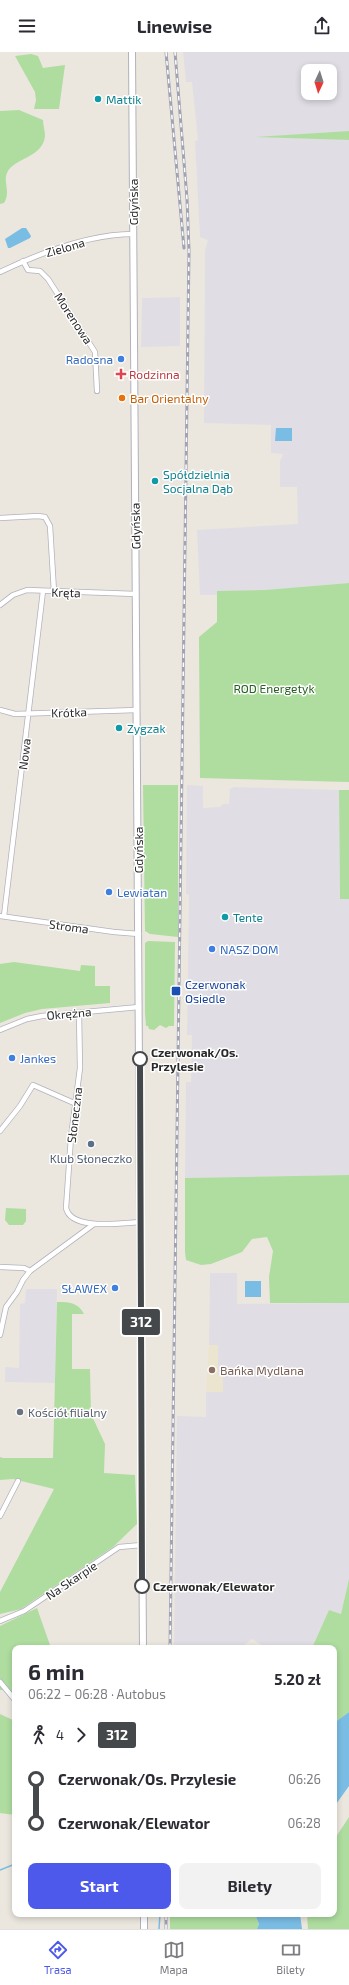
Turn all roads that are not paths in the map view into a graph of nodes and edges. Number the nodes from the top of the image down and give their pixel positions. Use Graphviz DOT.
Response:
graph roads {
  1 [pos="132,52"];
  2 [pos="133,234"];
  3 [pos="23,261"];
  4 [pos="0,272"];
  5 [pos="97,392"];
  6 [pos="0,518"];
  7 [pos="43,591"];
  8 [pos="54,592"];
  9 [pos="136,594"];
  10 [pos="0,605"];
  11 [pos="0,710"];
  12 [pos="137,710"];
  13 [pos="28,713"];
  14 [pos="2,916"];
  15 [pos="139,934"];
  16 [pos="139,1007"];
  17 [pos="78,1012"];
  18 [pos="0,1030"];
  19 [pos="74,1103"];
  20 [pos="0,1131"];
  21 [pos="140,1222"];
  22 [pos="94,1224"];
  23 [pos="0,1267"];
  24 [pos="30,1272"];
  25 [pos="0,1335"];
  26 [pos="18,1481"];
  27 [pos="0,1516"];
  28 [pos="142,1545"];
  29 [pos="0,1621"];
  30 [pos="143,1645"];
  31 [pos="0,1682"];
  32 [pos="12,1696"];
  33 [pos="144,1917"];
  34 [pos="144,1929"];
  1 -- 2 [label="main road, Gdyńska"];
  2 -- 3 [label="street, Zielona"];
  2 -- 9 [label="main road, Gdyńska"];
  3 -- 4 [label="street, Zielona"];
  3 -- 5 [label="street, Morenowa"];
  6 -- 8 [label="street"];
  7 -- 8 [label="street, Kręta"];
  7 -- 10 [label="street, Kręta"];
  7 -- 13 [label="street, Nowa"];
  8 -- 9 [label="street, Kręta"];
  9 -- 12 [label="main road, Gdyńska"];
  11 -- 13 [label="street, Krótka"];
  12 -- 13 [label="street, Krótka"];
  12 -- 15 [label="main road, Gdyńska"];
  13 -- 14 [label="street, Nowa"];
  14 -- 15 [label="street, Stroma"];
  15 -- 16 [label="main road, Gdyńska"];
  16 -- 17 [label="street, Okrężna"];
  16 -- 21 [label="main road, Gdyńska"];
  17 -- 18 [label="street, Okrężna"];
  17 -- 19 [label="street, Słoneczna"];
  19 -- 20 [label="street"];
  19 -- 22 [label="street, Słoneczna"];
  21 -- 22 [label="street, Słoneczna"];
  21 -- 28 [label="main road, Gdyńska"];
  22 -- 24 [label="street"];
  23 -- 24 [label="street"];
  24 -- 25 [label="street"];
  26 -- 27 [label="street"];
  28 -- 29 [label="street, Na Skarpie"];
  28 -- 30 [label="main road, Gdyńska"];
  31 -- 32 [label="street"];
  33 -- 34 [label="main road"];
}
